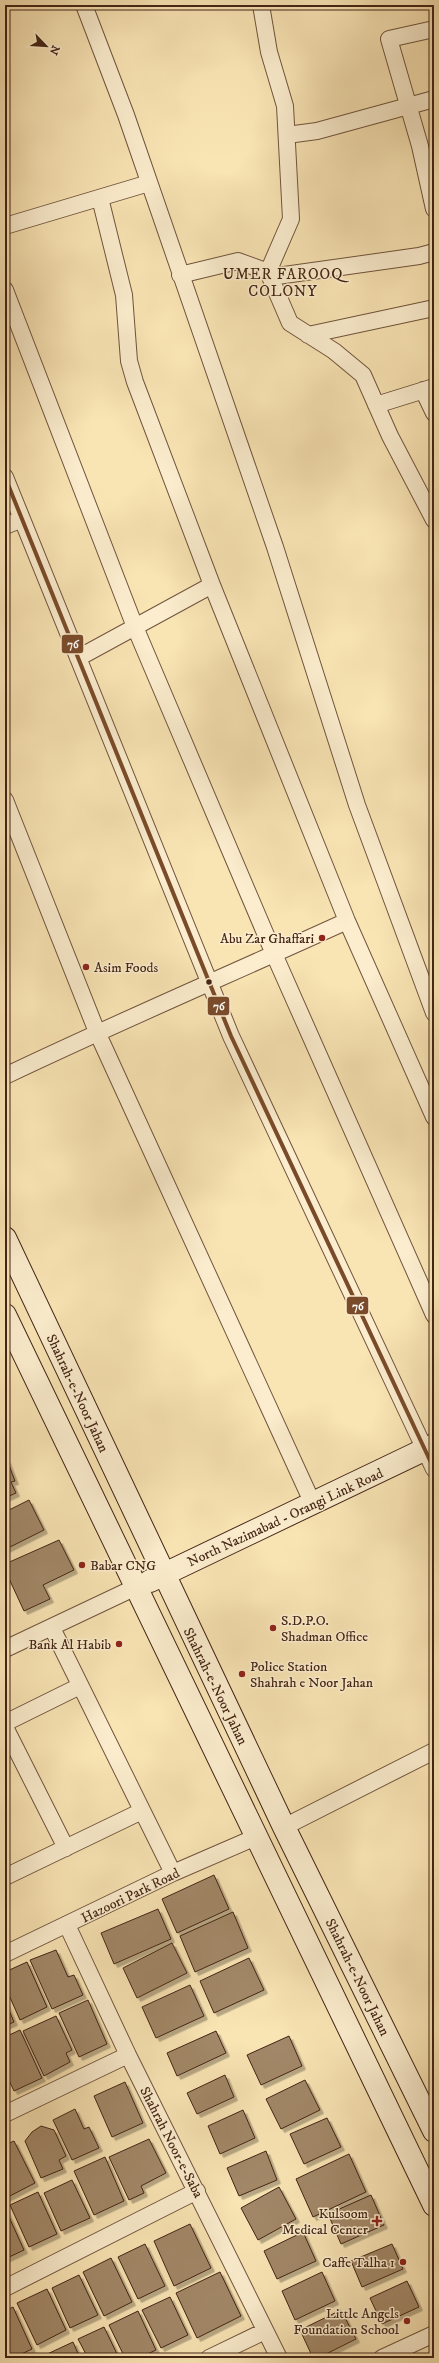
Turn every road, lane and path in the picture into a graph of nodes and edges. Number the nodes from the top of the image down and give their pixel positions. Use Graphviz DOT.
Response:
graph roads {
  1 [pos="84,5"];
  2 [pos="261,5"];
  3 [pos="434,29"];
  4 [pos="434,99"];
  5 [pos="408,106"];
  6 [pos="287,135"];
  7 [pos="428,150"];
  8 [pos="149,183"];
  9 [pos="100,198"];
  10 [pos="433,202"];
  11 [pos="5,226"];
  12 [pos="434,252"];
  13 [pos="269,274"];
  14 [pos="180,275"];
  15 [pos="5,290"];
  16 [pos="434,308"];
  17 [pos="308,335"];
  18 [pos="429,389"];
  19 [pos="376,405"];
  20 [pos="434,413"];
  21 [pos="5,477"];
  22 [pos="22,519"];
  23 [pos="434,520"];
  24 [pos="5,526"];
  25 [pos="212,585"];
  26 [pos="135,627"];
  27 [pos="78,658"];
  28 [pos="5,800"];
  29 [pos="347,920"];
  30 [pos="274,954"];
  31 [pos="209,984"];
  32 [pos="434,1013"];
  33 [pos="97,1032"];
  34 [pos="5,1076"];
  35 [pos="434,1117"];
  36 [pos="5,1238"];
  37 [pos="5,1315"];
  38 [pos="434,1315"];
  39 [pos="431,1455"];
  40 [pos="313,1504"];
  41 [pos="163,1575"];
  42 [pos="136,1587"];
  43 [pos="52,1628"];
  44 [pos="5,1649"];
  45 [pos="80,1686"];
  46 [pos="5,1723"];
  47 [pos="5,1727"];
  48 [pos="434,1751"];
  49 [pos="142,1811"];
  50 [pos="284,1827"];
  51 [pos="256,1837"];
  52 [pos="66,1848"];
  53 [pos="173,1873"];
  54 [pos="5,1877"];
  55 [pos="67,1925"];
  56 [pos="5,1954"];
  57 [pos="388,2038"];
  58 [pos="360,2052"];
  59 [pos="128,2055"];
  60 [pos="5,2114"];
  61 [pos="434,2131"];
  62 [pos="197,2191"];
  63 [pos="434,2205"];
  64 [pos="5,2288"];
  65 [pos="265,2330"];
  66 [pos="434,2334"];
  67 [pos="209,2358"];
  68 [pos="279,2358"];
  69 [pos="382,2358"];
  1 -- 8 [label="street"];
  2 -- 6 [label="street"];
  3 -- 5 [label="street"];
  4 -- 5 [label="street"];
  5 -- 6 [label="street"];
  5 -- 7 [label="street"];
  6 -- 13 [label="street"];
  7 -- 10 [label="street"];
  8 -- 9 [label="street"];
  8 -- 14 [label="street"];
  9 -- 11 [label="street"];
  9 -- 25 [label="street"];
  12 -- 13 [label="street"];
  13 -- 14 [label="street"];
  13 -- 17 [label="street"];
  14 -- 32 [label="street"];
  15 -- 26 [label="street"];
  16 -- 17 [label="street"];
  17 -- 19 [label="street"];
  18 -- 19 [label="street"];
  18 -- 20 [label="street"];
  19 -- 23 [label="street"];
  21 -- 22 [label="street"];
  22 -- 24 [label="street"];
  22 -- 27 [label="street"];
  25 -- 26 [label="street"];
  25 -- 29 [label="street"];
  26 -- 27 [label="street"];
  26 -- 30 [label="street"];
  27 -- 31 [label="street"];
  28 -- 33 [label="street"];
  29 -- 30 [label="street"];
  29 -- 35 [label="street"];
  30 -- 31 [label="street"];
  30 -- 38 [label="street"];
  31 -- 33 [label="street"];
  31 -- 39 [label="street"];
  33 -- 34 [label="street"];
  33 -- 40 [label="street"];
  36 -- 41 [label="main road, Shahrah-e-Noor Jahan"];
  37 -- 42 [label="main road, Shahrah-e-Noor Jahan"];
  39 -- 40 [label="main road, North Nazimabad - Orangi Link Road"];
  40 -- 41 [label="main road, North Nazimabad - Orangi Link Road"];
  41 -- 42 [label="main road, North Nazimabad - Orangi Link Road"];
  41 -- 50 [label="main road, Shahrah-e-Noor Jahan"];
  42 -- 43 [label="street"];
  42 -- 51 [label="main road, Shahrah-e-Noor Jahan"];
  43 -- 44 [label="street"];
  43 -- 45 [label="street"];
  45 -- 46 [label="street"];
  45 -- 49 [label="street"];
  47 -- 52 [label="street"];
  48 -- 50 [label="street"];
  49 -- 52 [label="street"];
  49 -- 53 [label="street"];
  50 -- 57 [label="main road, Shahrah-e-Noor Jahan"];
  51 -- 53 [label="street, Hazoori Park Road"];
  51 -- 58 [label="main road, Shahrah-e-Noor Jahan"];
  52 -- 54 [label="street"];
  53 -- 55 [label="street, Hazoori Park Road"];
  55 -- 56 [label="street, Hazoori Park Road"];
  55 -- 59 [label="street, Shahrah Noor-e-Saba"];
  57 -- 58 [label="main road"];
  57 -- 61 [label="main road, Shahrah-e-Noor Jahan"];
  58 -- 63 [label="main road, Shahrah-e-Noor Jahan"];
  59 -- 60 [label="street"];
  59 -- 62 [label="street, Shahrah Noor-e-Saba"];
  62 -- 64 [label="street"];
  62 -- 65 [label="street, Shahrah Noor-e-Saba"];
  65 -- 67 [label="street"];
  65 -- 68 [label="street, Shahrah Noor-e-Saba"];
  66 -- 69 [label="street"];
}
